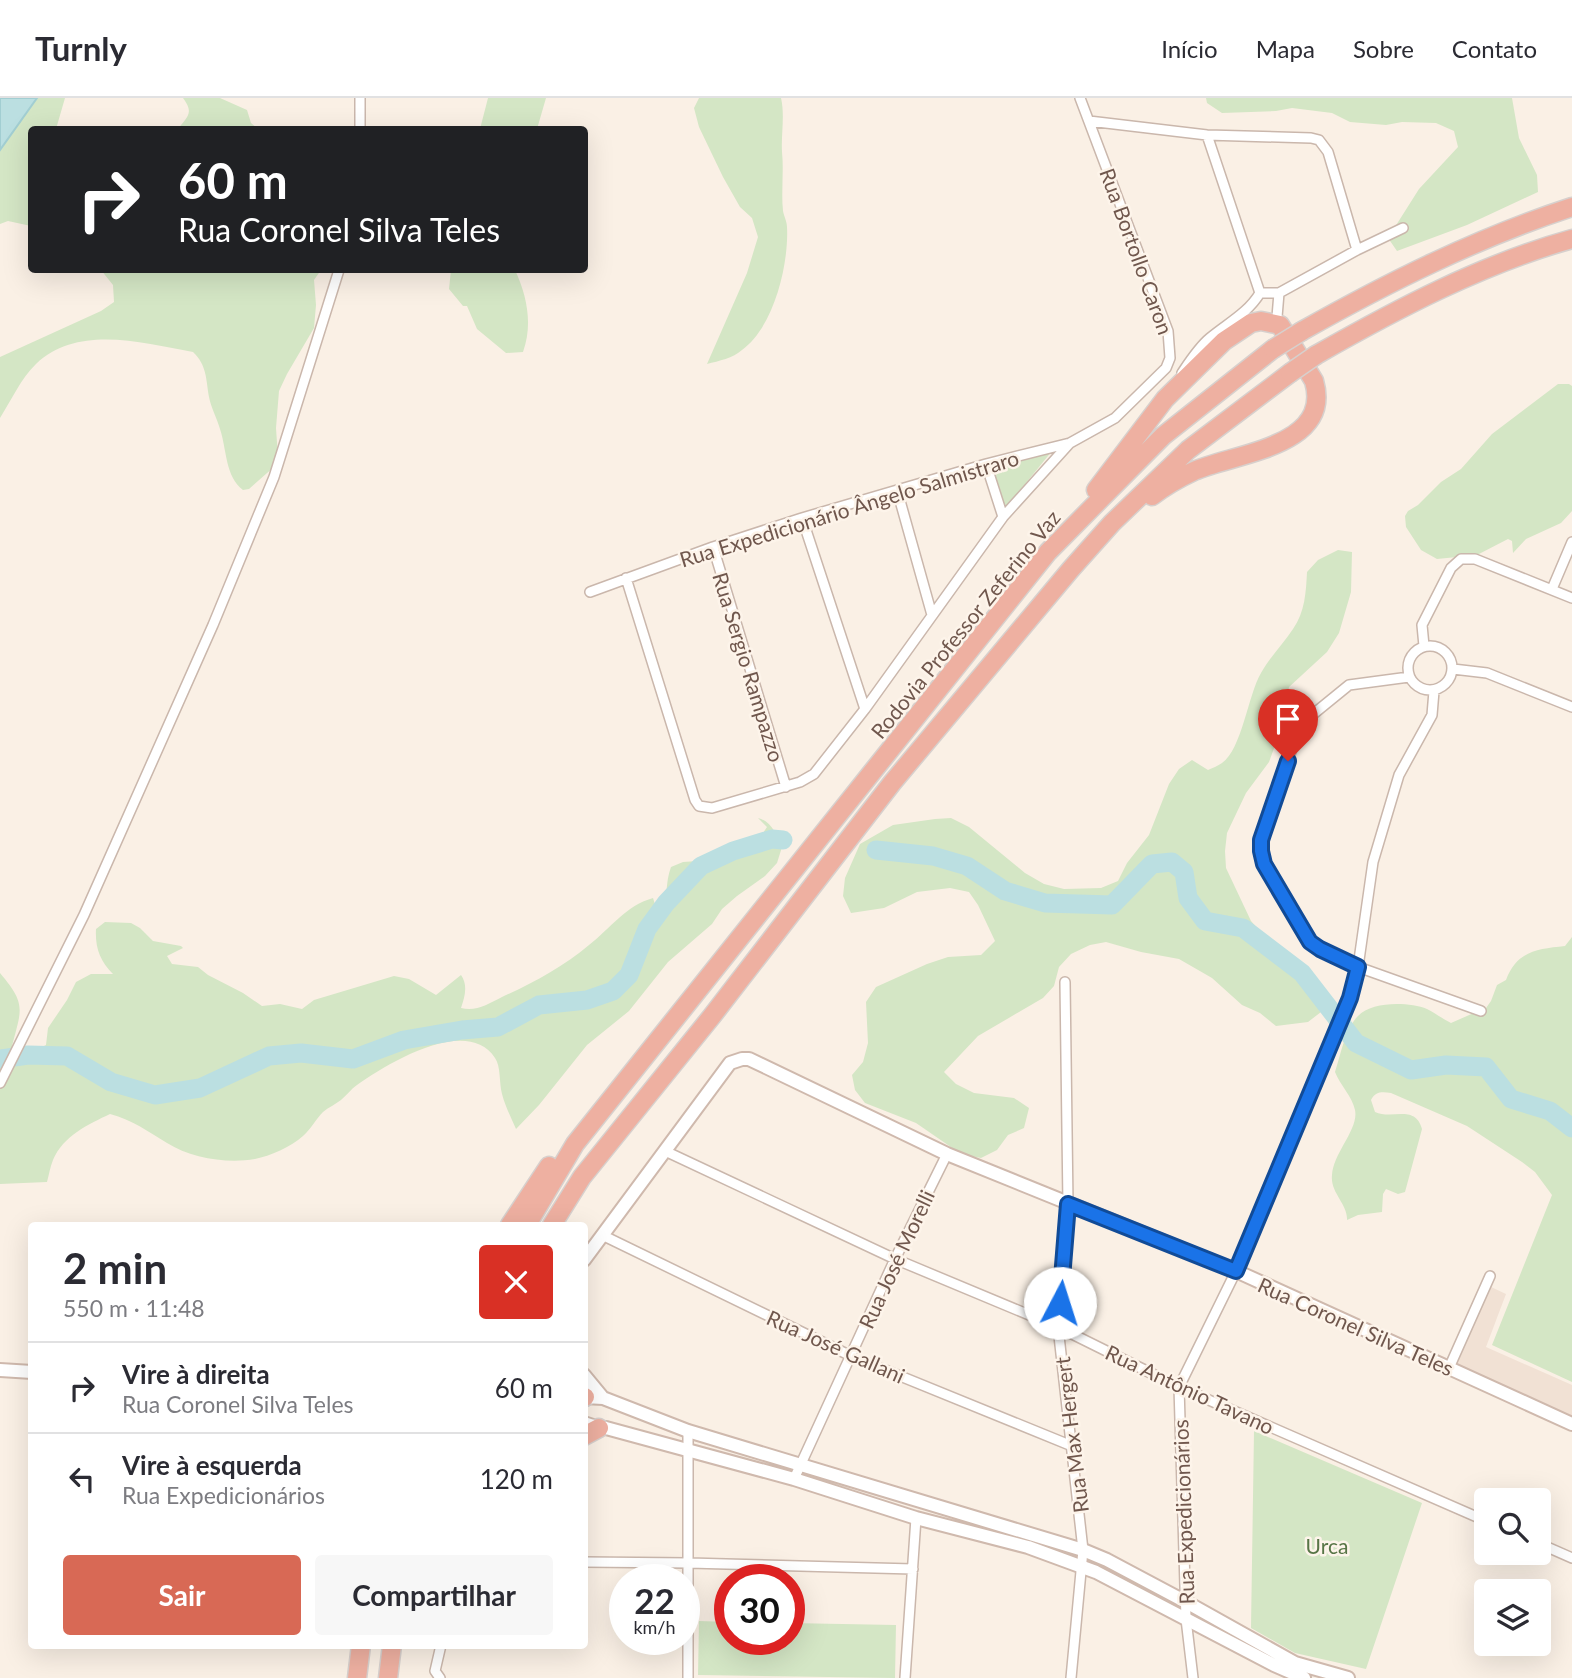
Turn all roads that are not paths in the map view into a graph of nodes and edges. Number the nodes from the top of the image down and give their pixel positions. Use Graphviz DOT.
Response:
graph roads {
  1 [pos="360,98"];
  2 [pos="1080,98"];
  3 [pos="1089,121"];
  4 [pos="360,126"];
  5 [pos="1207,135"];
  6 [pos="1572,207"];
  7 [pos="1404,228"];
  8 [pos="1572,239"];
  9 [pos="1357,250"];
  10 [pos="339,273"];
  11 [pos="1260,293"];
  12 [pos="1279,293"];
  13 [pos="1280,325"];
  14 [pos="1165,399"];
  15 [pos="1070,443"];
  16 [pos="986,464"];
  17 [pos="897,490"];
  18 [pos="1003,517"];
  19 [pos="802,518"];
  20 [pos="1112,523"];
  21 [pos="1572,542"];
  22 [pos="713,547"];
  23 [pos="1048,552"];
  24 [pos="626,578"];
  25 [pos="1552,589"];
  26 [pos="590,592"];
  27 [pos="1572,598"];
  28 [pos="932,615"];
  29 [pos="1424,646"];
  30 [pos="1453,669"];
  31 [pos="1409,677"];
  32 [pos="1434,691"];
  33 [pos="1572,707"];
  34 [pos="865,709"];
  35 [pos="786,787"];
  36 [pos="1358,967"];
  37 [pos="1065,982"];
  38 [pos="1481,1011"];
  39 [pos="0,1083"];
  40 [pos="575,1144"];
  41 [pos="665,1152"];
  42 [pos="947,1154"];
  43 [pos="1068,1204"];
  44 [pos="512,1222"];
  45 [pos="529,1222"];
  46 [pos="554,1222"];
  47 [pos="604,1236"];
  48 [pos="588,1255"];
  49 [pos="895,1259"];
  50 [pos="1236,1271"];
  51 [pos="1490,1276"];
  52 [pos="1058,1327"];
  53 [pos="851,1356"];
  54 [pos="1449,1368"];
  55 [pos="0,1370"];
  56 [pos="28,1372"];
  57 [pos="588,1379"];
  58 [pos="1179,1387"];
  59 [pos="588,1397"];
  60 [pos="607,1400"];
  61 [pos="1572,1424"];
  62 [pos="591,1427"];
  63 [pos="688,1431"];
  64 [pos="1072,1446"];
  65 [pos="689,1449"];
  66 [pos="799,1464"];
  67 [pos="794,1479"];
  68 [pos="1474,1516"];
  69 [pos="916,1518"];
  70 [pos="1551,1549"];
  71 [pos="1083,1550"];
  72 [pos="1572,1558"];
  73 [pos="588,1562"];
  74 [pos="689,1563"];
  75 [pos="1082,1568"];
  76 [pos="914,1569"];
  77 [pos="1186,1602"];
  78 [pos="1186,1619"];
  79 [pos="361,1649"];
  80 [pos="392,1649"];
  81 [pos="440,1649"];
  82 [pos="357,1678"];
  83 [pos="388,1678"];
  84 [pos="440,1678"];
  85 [pos="688,1678"];
  86 [pos="905,1678"];
  87 [pos="1071,1678"];
  88 [pos="1193,1678"];
  89 [pos="1304,1678"];
  90 [pos="1348,1678"];
  1 -- 4 [label="street"];
  2 -- 3 [label="street, Rua Bortollo Caron"];
  3 -- 5 [label="street"];
  3 -- 15 [label="street, Rua Bortollo Caron"];
  5 -- 9 [label="street"];
  5 -- 11 [label="street"];
  6 -- 23 [label="highway, Rodovia Professor Zeferino Vaz, bridge"];
  7 -- 9 [label="street"];
  8 -- 20 [label="highway, Rodovia Professor Zeferino Vaz, bridge"];
  9 -- 12 [label="street"];
  10 -- 39 [label="street"];
  11 -- 12 [label="street"];
  11 -- 14 [label="street"];
  12 -- 13 [label="street"];
  13 -- 14 [label="highway"];
  13 -- 20 [label="highway"];
  14 -- 23 [label="highway"];
  15 -- 16 [label="street, Rua Expedicionário Ângelo Salmistraro"];
  15 -- 18 [label="street"];
  16 -- 17 [label="street, Rua Expedicionário Ângelo Salmistraro"];
  16 -- 18 [label="street"];
  17 -- 19 [label="street, Rua Expedicionário Ângelo Salmistraro"];
  17 -- 28 [label="street"];
  18 -- 28 [label="street"];
  19 -- 22 [label="street, Rua Expedicionário Ângelo Salmistraro"];
  19 -- 34 [label="street"];
  20 -- 46 [label="highway, Rodovia Professor Zeferino Vaz"];
  21 -- 25 [label="street"];
  22 -- 24 [label="street, Rua Expedicionário Ângelo Salmistraro"];
  22 -- 35 [label="street, Rua Sergio Rampazzo"];
  23 -- 40 [label="highway, Rodovia Professor Zeferino Vaz"];
  24 -- 26 [label="street, Rua Expedicionário Ângelo Salmistraro"];
  24 -- 35 [label="street"];
  25 -- 27 [label="street"];
  25 -- 29 [label="street"];
  28 -- 34 [label="street"];
  29 -- 30 [label="street"];
  29 -- 31 [label="street"];
  30 -- 32 [label="street"];
  30 -- 33 [label="street"];
  31 -- 32 [label="street"];
  31 -- 36 [label="street"];
  32 -- 36 [label="street, Rua Expedicionários"];
  34 -- 35 [label="street"];
  36 -- 38 [label="street"];
  36 -- 50 [label="street, Rua Expedicionários"];
  37 -- 43 [label="street, Rua Max Hergert"];
  40 -- 44 [label="highway"];
  40 -- 45 [label="highway, Rodovia Professor Zeferino Vaz"];
  41 -- 42 [label="street, Rua Coronel Silva Teles"];
  41 -- 47 [label="street"];
  41 -- 49 [label="street, Rua Antônio Tavano"];
  42 -- 43 [label="street, Rua Coronel Silva Teles"];
  42 -- 49 [label="street, Rua José Morelli"];
  43 -- 50 [label="street, Rua Coronel Silva Teles"];
  43 -- 52 [label="street, Rua Max Hergert"];
  47 -- 48 [label="street"];
  47 -- 53 [label="street, Rua José Gallani"];
  49 -- 52 [label="street, Rua Antônio Tavano"];
  49 -- 53 [label="street, Rua José Morelli"];
  50 -- 54 [label="street, Rua Coronel Silva Teles"];
  50 -- 58 [label="street, Rua Expedicionários"];
  51 -- 54 [label="street"];
  52 -- 58 [label="street, Rua Antônio Tavano"];
  52 -- 64 [label="street, Rua Max Hergert"];
  53 -- 64 [label="street, Rua José Gallani"];
  53 -- 66 [label="street, Rua José Morelli"];
  54 -- 61 [label="street, Rua Coronel Silva Teles"];
  55 -- 56 [label="street"];
  57 -- 60 [label="street"];
  58 -- 68 [label="street, Rua Antônio Tavano"];
  58 -- 77 [label="street, Rua Expedicionários"];
  59 -- 60 [label="street"];
  60 -- 62 [label="street"];
  60 -- 63 [label="street"];
  62 -- 65 [label="street"];
  63 -- 65 [label="street"];
  63 -- 66 [label="street"];
  64 -- 71 [label="street, Rua Max Hergert"];
  65 -- 67 [label="street"];
  65 -- 74 [label="street"];
  66 -- 67 [label="street, Rua José Morelli"];
  66 -- 71 [label="street"];
  67 -- 69 [label="street"];
  69 -- 75 [label="street"];
  69 -- 76 [label="street"];
  70 -- 72 [label="street"];
  71 -- 75 [label="street, Rua Max Hergert"];
  71 -- 77 [label="street"];
  73 -- 74 [label="street"];
  74 -- 76 [label="street"];
  74 -- 85 [label="street"];
  75 -- 78 [label="street"];
  75 -- 87 [label="street, Rua Max Hergert"];
  76 -- 86 [label="street"];
  77 -- 78 [label="street, Rua Expedicionários"];
  77 -- 90 [label="street"];
  78 -- 88 [label="street, Rua Expedicionários"];
  78 -- 89 [label="street"];
  79 -- 82 [label="highway"];
  80 -- 83 [label="highway"];
  81 -- 84 [label="street"];
}
